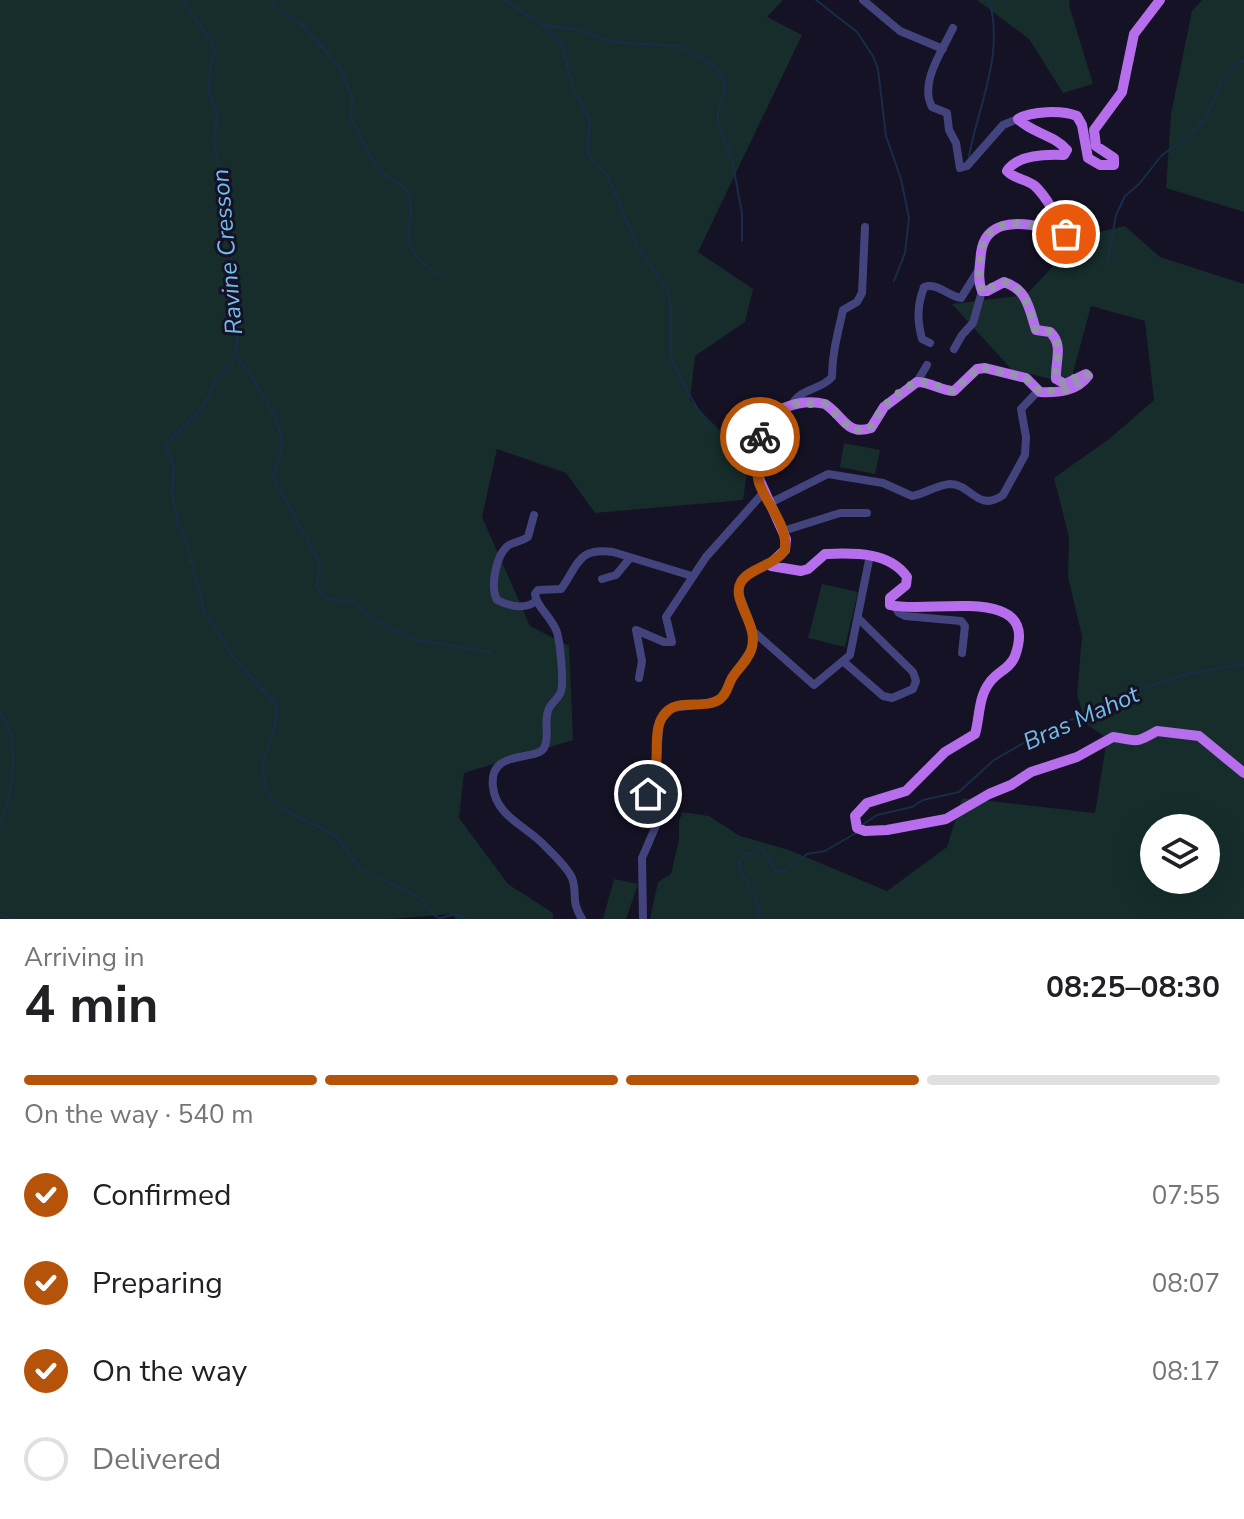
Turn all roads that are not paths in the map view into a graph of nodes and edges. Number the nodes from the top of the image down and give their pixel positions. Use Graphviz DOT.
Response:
graph roads {
  1 [pos="863,0"];
  2 [pos="1160,0"];
  3 [pos="953,28"];
  4 [pos="943,49"];
  5 [pos="1018,119"];
  6 [pos="865,227"];
  7 [pos="981,263"];
  8 [pos="982,291"];
  9 [pos="930,343"];
  10 [pos="954,349"];
  11 [pos="927,365"];
  12 [pos="917,382"];
  13 [pos="1038,391"];
  14 [pos="793,403"];
  15 [pos="764,492"];
  16 [pos="770,503"];
  17 [pos="867,513"];
  18 [pos="534,515"];
  19 [pos="783,531"];
  20 [pos="870,555"];
  21 [pos="630,558"];
  22 [pos="770,564"];
  23 [pos="692,576"];
  24 [pos="602,579"];
  25 [pos="536,601"];
  26 [pos="895,607"];
  27 [pos="859,619"];
  28 [pos="753,631"];
  29 [pos="962,653"];
  30 [pos="844,662"];
  31 [pos="639,678"];
  32 [pos="1244,773"];
  33 [pos="582,919"];
  34 [pos="643,919"];
  1 -- 4 [label="street"];
  2 -- 5 [label="main road"];
  3 -- 4 [label="street"];
  4 -- 5 [label="street"];
  5 -- 7 [label="main road"];
  6 -- 14 [label="street"];
  7 -- 8 [label="main road"];
  7 -- 9 [label="street"];
  8 -- 10 [label="street"];
  8 -- 13 [label="main road"];
  11 -- 12 [label="street"];
  12 -- 13 [label="main road"];
  12 -- 14 [label="main road"];
  13 -- 16 [label="street"];
  14 -- 15 [label="main road"];
  15 -- 16 [label="main road"];
  15 -- 23 [label="street"];
  16 -- 19 [label="main road"];
  17 -- 19 [label="street"];
  18 -- 25 [label="street"];
  19 -- 22 [label="main road"];
  20 -- 22 [label="main road"];
  20 -- 26 [label="main road"];
  20 -- 27 [label="street"];
  21 -- 23 [label="street"];
  21 -- 24 [label="street"];
  21 -- 25 [label="street"];
  22 -- 28 [label="street"];
  23 -- 31 [label="street"];
  25 -- 33 [label="street"];
  26 -- 29 [label="street"];
  26 -- 32 [label="main road"];
  27 -- 30 [label="street"];
  27 -- 30 [label="street"];
  28 -- 30 [label="street"];
  28 -- 34 [label="street"];
}
